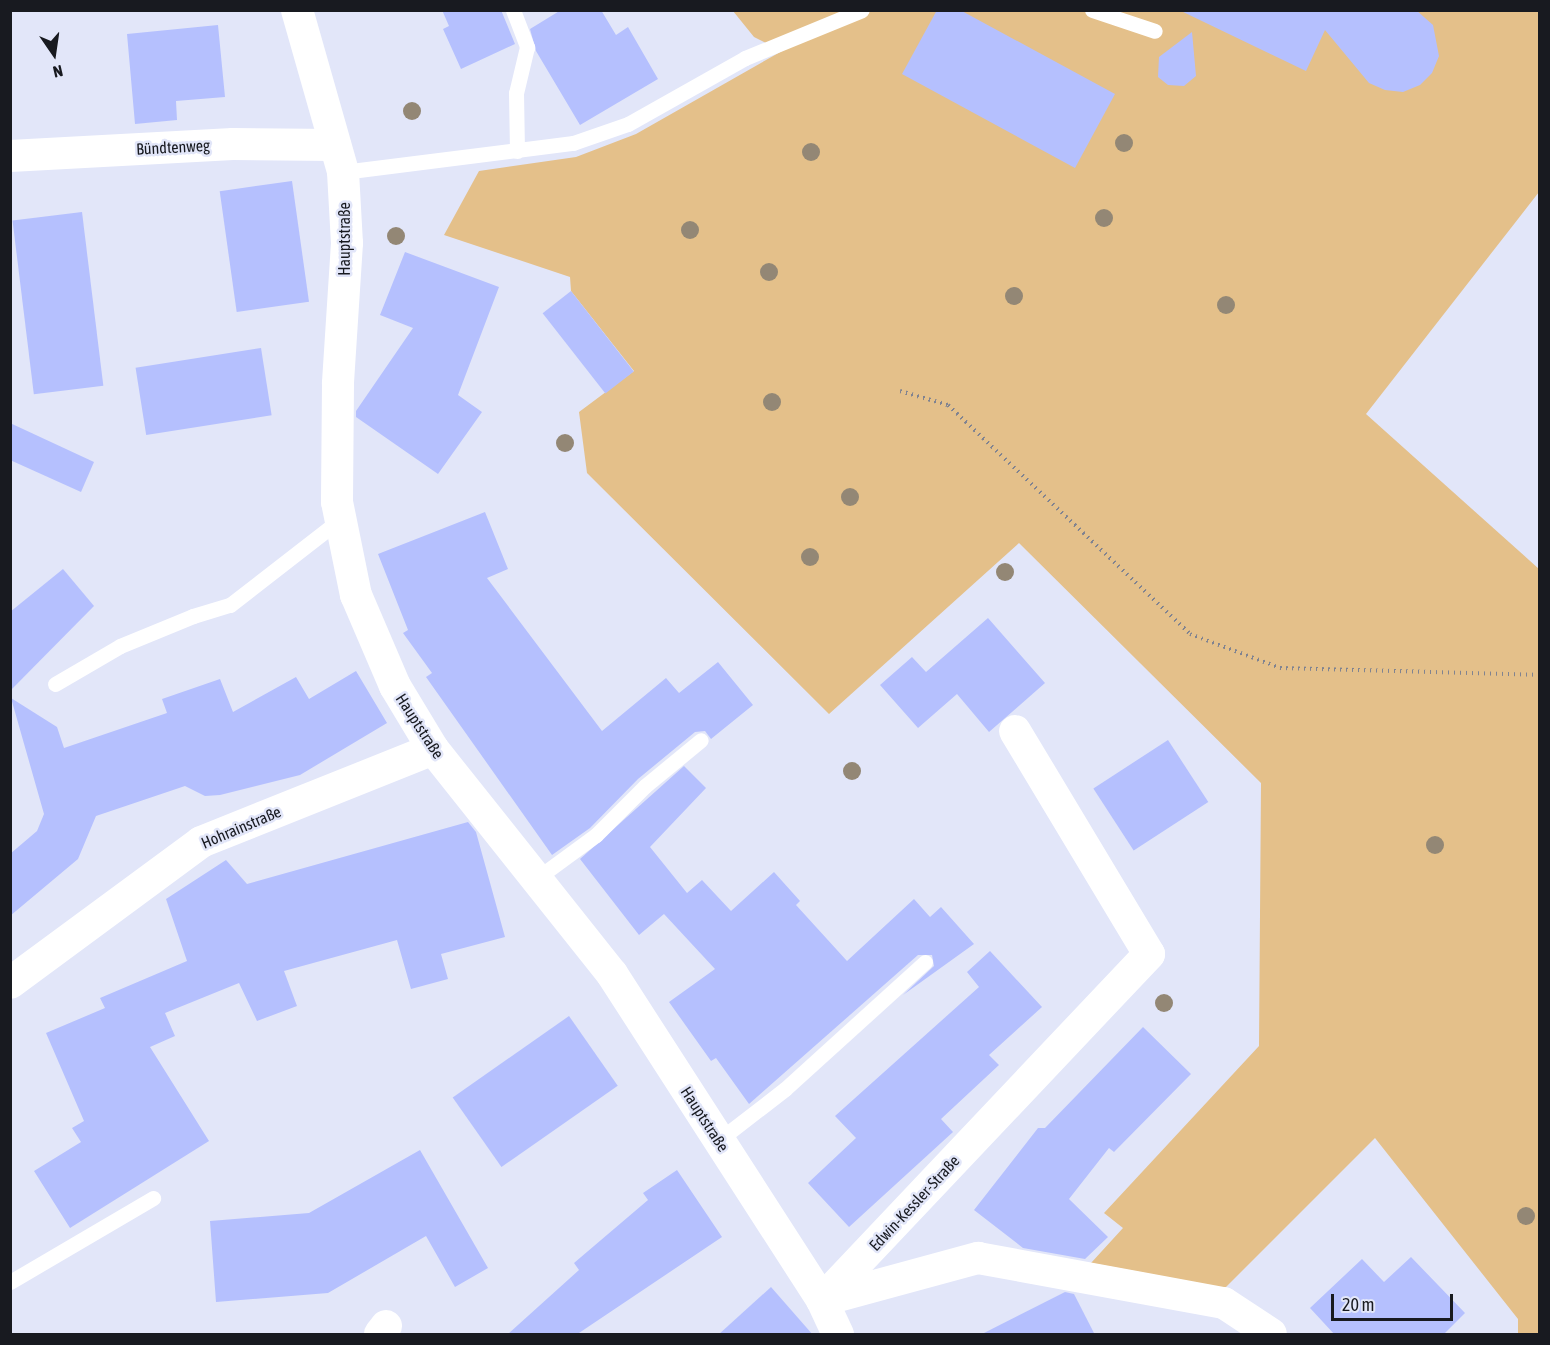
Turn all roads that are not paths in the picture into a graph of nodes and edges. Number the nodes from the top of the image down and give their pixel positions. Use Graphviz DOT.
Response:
graph roads {
  1 [pos="297,10"];
  2 [pos="513,10"];
  3 [pos="862,10"];
  4 [pos="1092,10"];
  5 [pos="1155,31"];
  6 [pos="517,151"];
  7 [pos="10,156"];
  8 [pos="339,158"];
  9 [pos="341,519"];
  10 [pos="55,684"];
  11 [pos="1015,731"];
  12 [pos="701,740"];
  13 [pos="433,749"];
  14 [pos="536,879"];
  15 [pos="925,962"];
  16 [pos="10,983"];
  17 [pos="719,1140"];
  18 [pos="153,1198"];
  19 [pos="10,1282"];
  20 [pos="822,1300"];
  21 [pos="838,1335"];
  22 [pos="1271,1335"];
  1 -- 8 [label="street, Hauptstraße"];
  2 -- 6 [label="lane"];
  3 -- 6 [label="lane"];
  4 -- 5 [label="lane"];
  6 -- 8 [label="lane"];
  7 -- 8 [label="street, Bündtenweg"];
  8 -- 9 [label="street, Hauptstraße"];
  9 -- 10 [label="lane"];
  9 -- 13 [label="street, Hauptstraße"];
  11 -- 20 [label="street, Edwin-Kessler-Straße"];
  12 -- 14 [label="lane"];
  13 -- 14 [label="street, Hauptstraße"];
  13 -- 16 [label="street, Hohrainstraße"];
  14 -- 17 [label="street, Hauptstraße"];
  15 -- 17 [label="lane"];
  17 -- 20 [label="street, Hauptstraße"];
  18 -- 19 [label="lane"];
  20 -- 21 [label="street, Hauptstraße"];
  20 -- 22 [label="street"];
}
